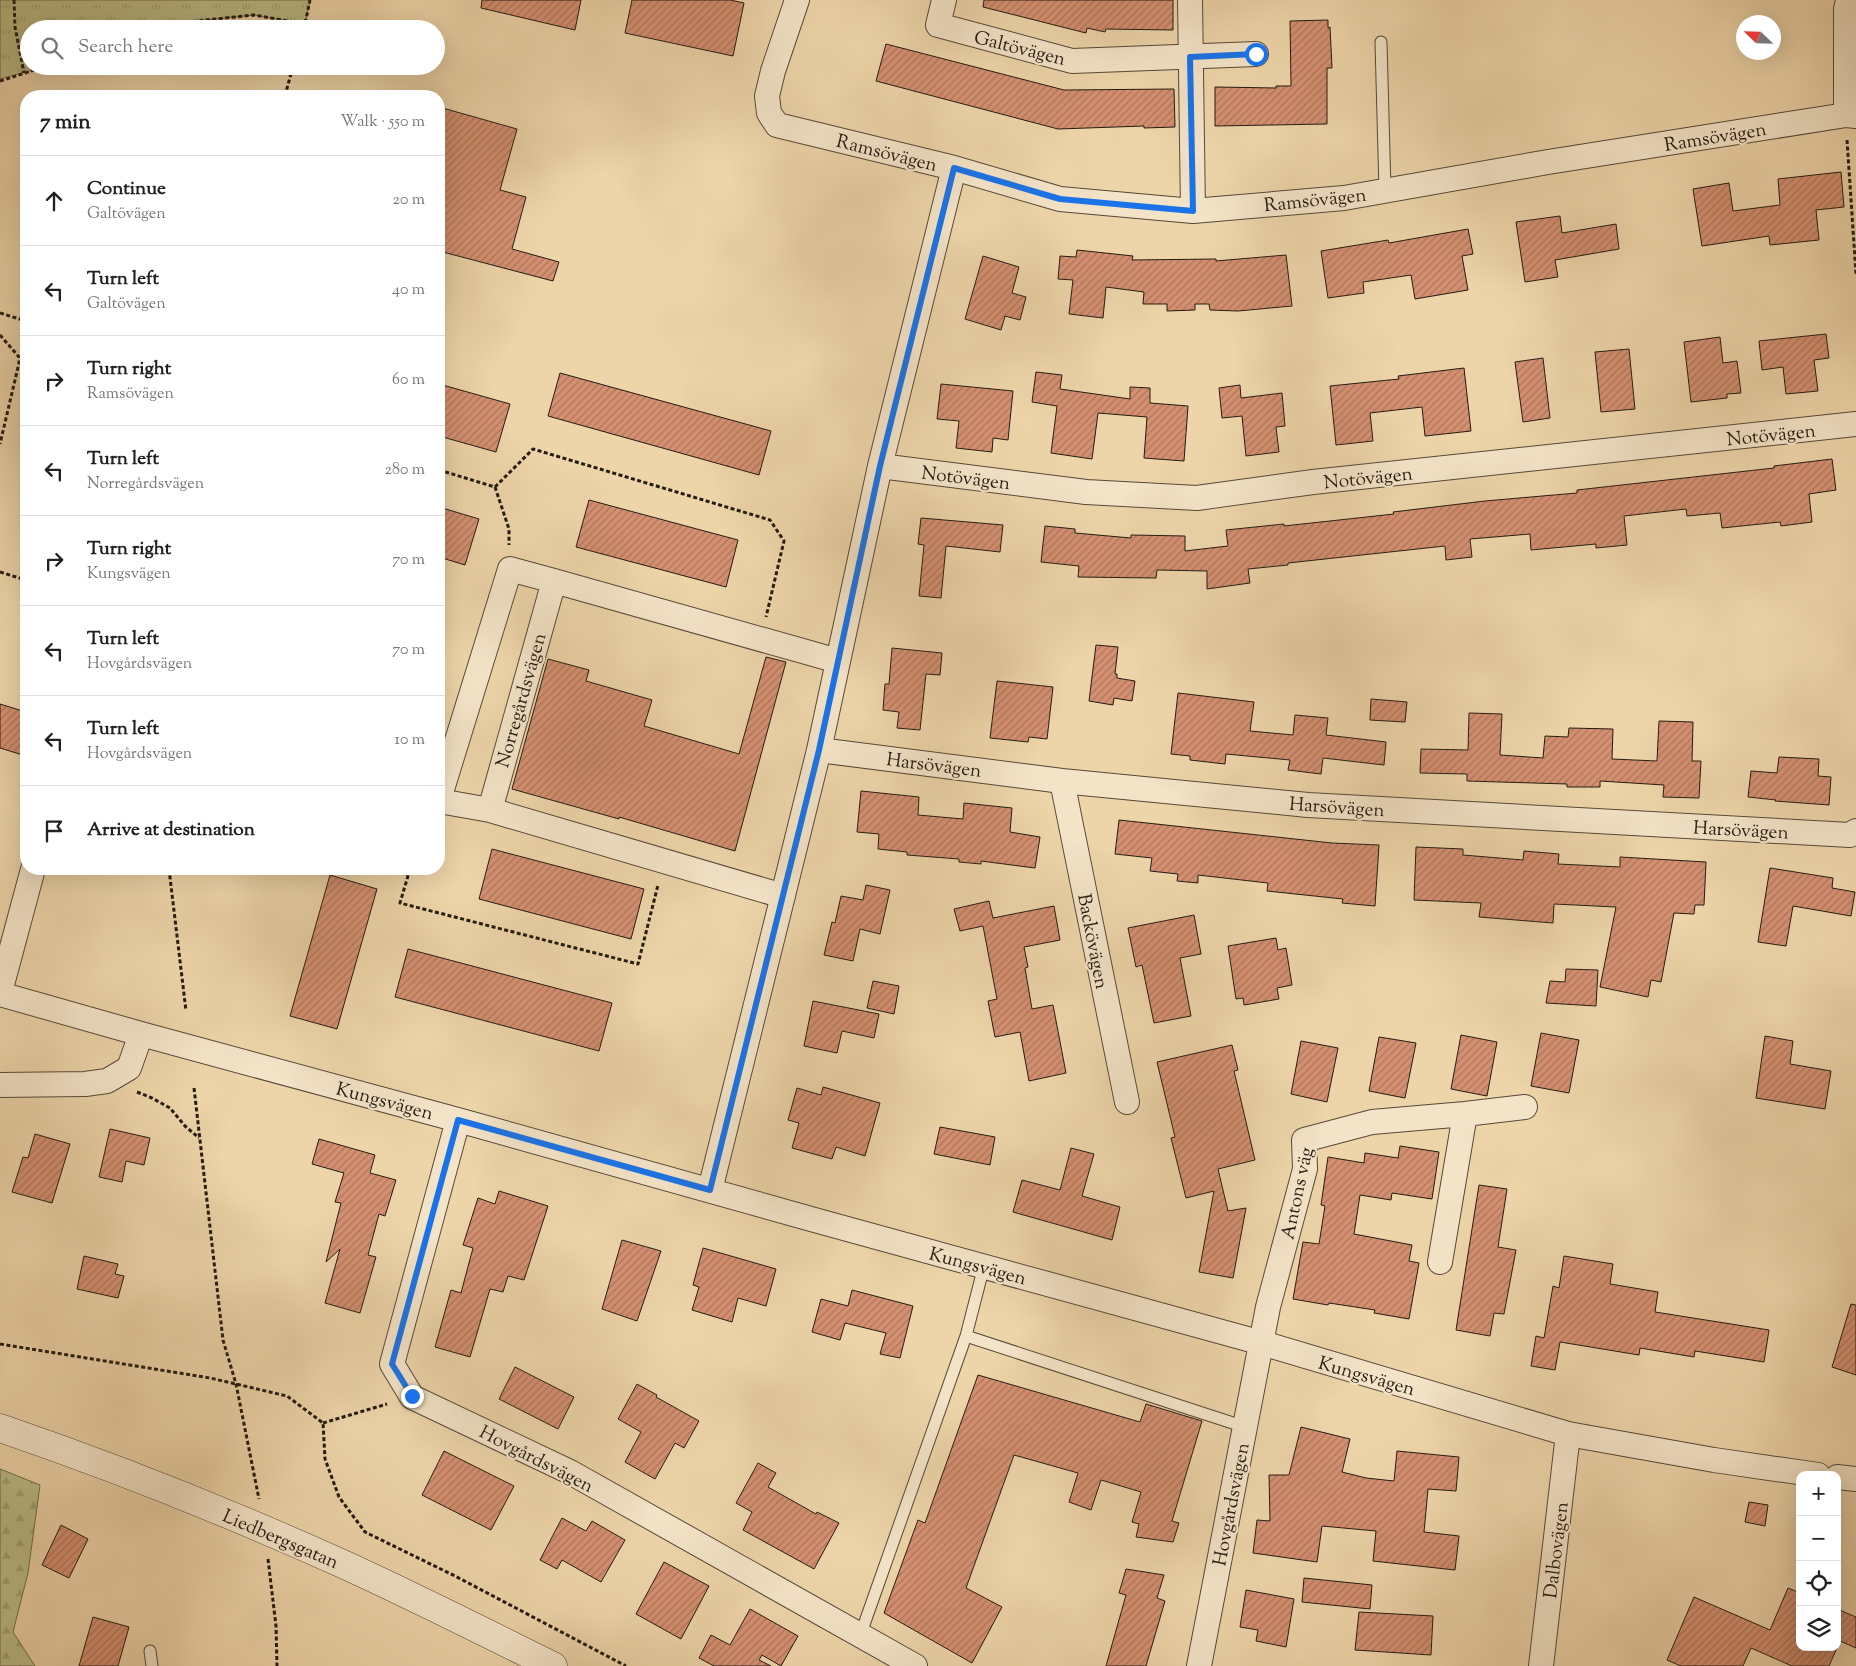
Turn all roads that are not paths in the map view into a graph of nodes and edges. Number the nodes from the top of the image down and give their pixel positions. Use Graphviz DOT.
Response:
graph roads {
  1 [pos="797,0"];
  2 [pos="944,0"];
  3 [pos="1190,0"];
  4 [pos="1848,0"];
  5 [pos="1381,42"];
  6 [pos="1256,54"];
  7 [pos="1190,57"];
  8 [pos="1851,116"];
  9 [pos="954,168"];
  10 [pos="1386,191"];
  11 [pos="1193,211"];
  12 [pos="1856,424"];
  13 [pos="880,466"];
  14 [pos="554,581"];
  15 [pos="838,661"];
  16 [pos="819,750"];
  17 [pos="445,780"];
  18 [pos="1062,781"];
  19 [pos="445,801"];
  20 [pos="490,810"];
  21 [pos="1856,831"];
  22 [pos="31,875"];
  23 [pos="783,896"];
  24 [pos="0,993"];
  25 [pos="141,1034"];
  26 [pos="0,1085"];
  27 [pos="1127,1102"];
  28 [pos="1525,1107"];
  29 [pos="1465,1114"];
  30 [pos="458,1120"];
  31 [pos="710,1190"];
  32 [pos="1440,1262"];
  33 [pos="984,1266"];
  34 [pos="966,1336"];
  35 [pos="1262,1343"];
  36 [pos="1245,1427"];
  37 [pos="0,1428"];
  38 [pos="1568,1434"];
  39 [pos="1796,1472"];
  40 [pos="1841,1477"];
  41 [pos="1856,1479"];
  42 [pos="860,1636"];
  43 [pos="150,1651"];
  44 [pos="152,1666"];
  45 [pos="553,1666"];
  46 [pos="915,1666"];
  47 [pos="1199,1666"];
  48 [pos="1541,1666"];
  1 -- 9 [label="street, Ramsövägen"];
  2 -- 7 [label="street, Galtövägen"];
  3 -- 7 [label="street"];
  4 -- 8 [label="street"];
  5 -- 10 [label="lane"];
  6 -- 7 [label="street, Galtövägen"];
  7 -- 11 [label="street"];
  8 -- 10 [label="street, Ramsövägen"];
  9 -- 11 [label="street, Ramsövägen"];
  9 -- 13 [label="street"];
  10 -- 11 [label="street, Ramsövägen"];
  12 -- 13 [label="street, Notövägen"];
  13 -- 15 [label="street"];
  14 -- 15 [label="street"];
  14 -- 17 [label="street"];
  14 -- 20 [label="street, Norregårdsvägen"];
  15 -- 16 [label="street"];
  16 -- 18 [label="street, Harsövägen"];
  16 -- 23 [label="street"];
  18 -- 21 [label="street, Harsövägen"];
  18 -- 27 [label="street, Backövägen"];
  19 -- 20 [label="street"];
  20 -- 23 [label="street"];
  22 -- 24 [label="street"];
  23 -- 31 [label="street"];
  24 -- 25 [label="street, Kungsvägen"];
  25 -- 26 [label="street"];
  25 -- 30 [label="street, Kungsvägen"];
  28 -- 29 [label="street, Antons väg"];
  29 -- 32 [label="street"];
  29 -- 35 [label="street, Antons väg"];
  30 -- 31 [label="street, Kungsvägen"];
  30 -- 42 [label="street, Hovgårdsvägen"];
  31 -- 33 [label="street, Kungsvägen"];
  33 -- 34 [label="lane"];
  33 -- 35 [label="street, Kungsvägen"];
  34 -- 36 [label="lane"];
  34 -- 42 [label="lane"];
  35 -- 36 [label="street, Hovgårdsvägen"];
  35 -- 38 [label="street, Kungsvägen"];
  36 -- 47 [label="street, Hovgårdsvägen"];
  37 -- 45 [label="street, Liedbergsgatan"];
  38 -- 39 [label="street, Kungsvägen"];
  38 -- 48 [label="street, Dalbovägen"];
  40 -- 41 [label="street"];
  42 -- 46 [label="street, Hovgårdsvägen"];
  43 -- 44 [label="lane"];
}
